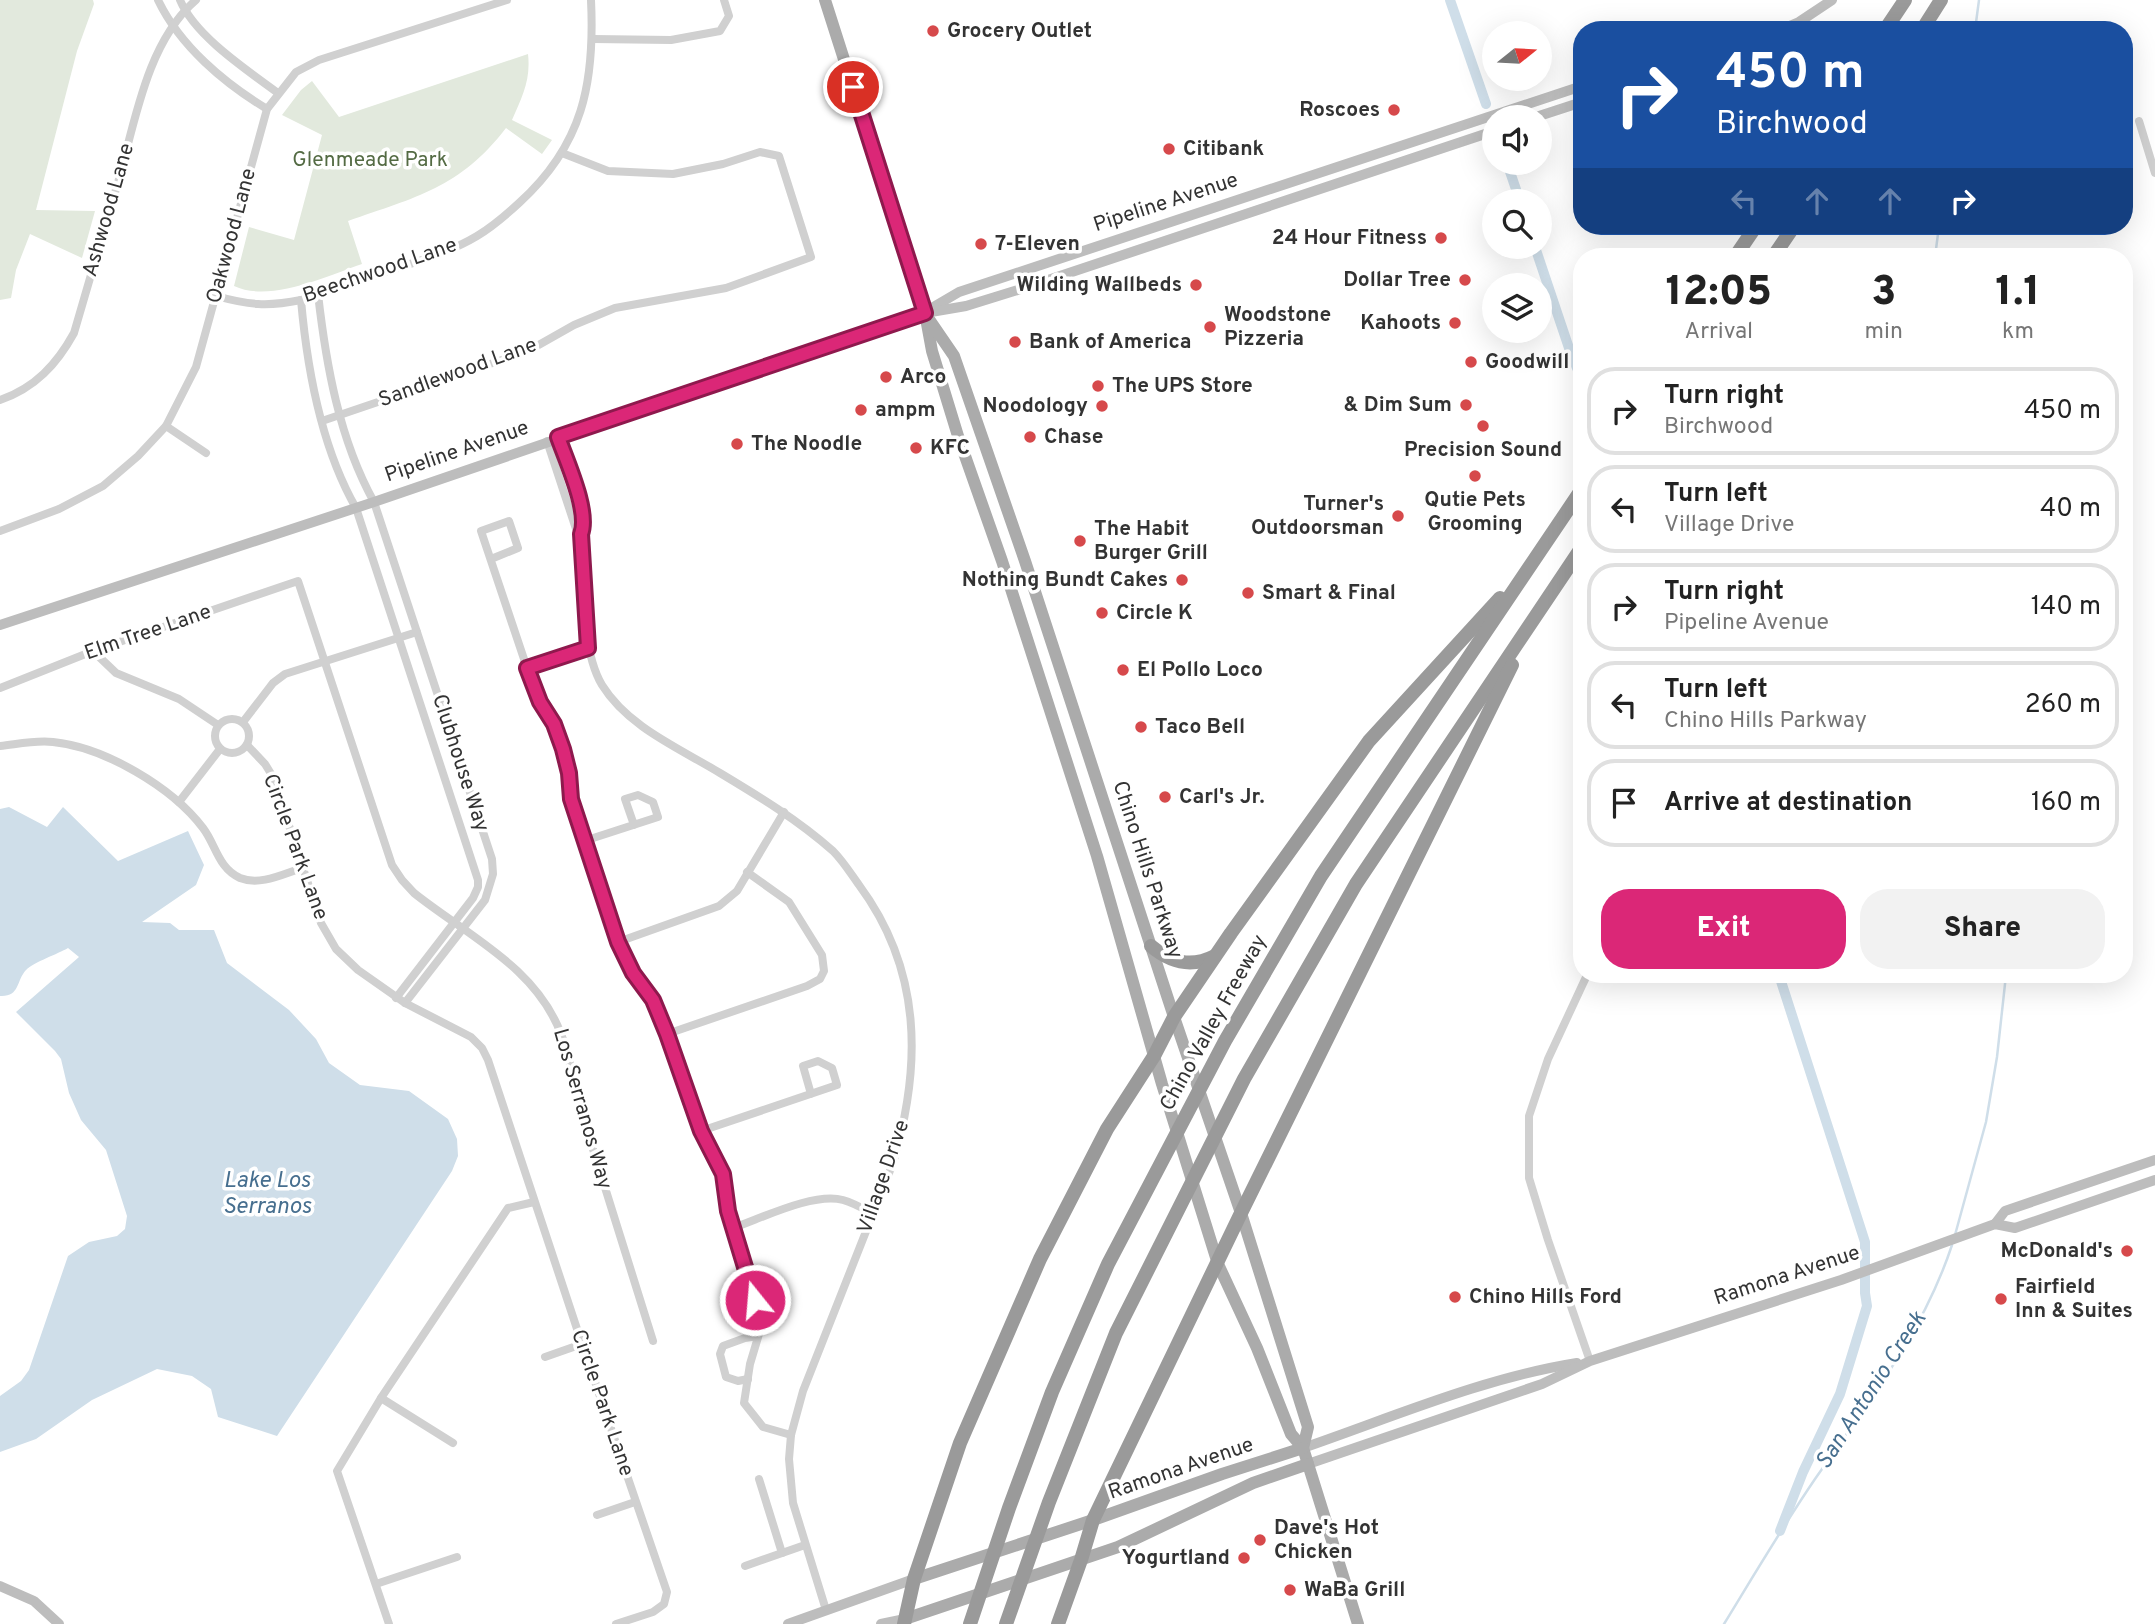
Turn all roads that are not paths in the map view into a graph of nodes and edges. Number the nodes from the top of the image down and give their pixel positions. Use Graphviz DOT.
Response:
graph roads {
  1 [pos="158,0"];
  2 [pos="180,0"];
  3 [pos="196,0"];
  4 [pos="507,0"];
  5 [pos="591,0"];
  6 [pos="724,0"];
  7 [pos="825,0"];
  8 [pos="1832,0"];
  9 [pos="1905,0"];
  10 [pos="1941,0"];
  11 [pos="184,10"];
  12 [pos="1800,21"];
  13 [pos="1891,21"];
  14 [pos="1928,21"];
  15 [pos="172,26"];
  16 [pos="593,39"];
  17 [pos="1573,89"];
  18 [pos="278,93"];
  19 [pos="1573,105"];
  20 [pos="267,109"];
  21 [pos="1552,112"];
  22 [pos="2139,121"];
  23 [pos="1482,136"];
  24 [pos="562,153"];
  25 [pos="2155,173"];
  26 [pos="318,294"];
  27 [pos="216,296"];
  28 [pos="301,299"];
  29 [pos="925,313"];
  30 [pos="0,400"];
  31 [pos="341,415"];
  32 [pos="322,421"];
  33 [pos="166,426"];
  34 [pos="558,437"];
  35 [pos="547,441"];
  36 [pos="206,453"];
  37 [pos="571,476"];
  38 [pos="560,481"];
  39 [pos="374,502"];
  40 [pos="1573,502"];
  41 [pos="356,508"];
  42 [pos="0,531"];
  43 [pos="581,534"];
  44 [pos="491,559"];
  45 [pos="1573,560"];
  46 [pos="1534,561"];
  47 [pos="298,581"];
  48 [pos="1536,616"];
  49 [pos="0,625"];
  50 [pos="417,632"];
  51 [pos="400,637"];
  52 [pos="588,648"];
  53 [pos="93,651"];
  54 [pos="323,660"];
  55 [pos="527,668"];
  56 [pos="0,688"];
  57 [pos="243,722"];
  58 [pos="218,725"];
  59 [pos="247,745"];
  60 [pos="0,746"];
  61 [pos="220,749"];
  62 [pos="179,802"];
  63 [pos="784,811"];
  64 [pos="634,825"];
  65 [pos="584,841"];
  66 [pos="302,868"];
  67 [pos="747,872"];
  68 [pos="454,923"];
  69 [pos="464,930"];
  70 [pos="618,942"];
  71 [pos="1151,946"];
  72 [pos="1215,956"];
  73 [pos="1583,983"];
  74 [pos="396,998"];
  75 [pos="405,1003"];
  76 [pos="1174,1017"];
  77 [pos="667,1034"];
  78 [pos="1154,1056"];
  79 [pos="811,1094"];
  80 [pos="701,1131"];
  81 [pos="2153,1161"];
  82 [pos="2155,1174"];
  83 [pos="2155,1180"];
  84 [pos="534,1202"];
  85 [pos="1241,1213"];
  86 [pos="873,1214"];
  87 [pos="1995,1224"];
  88 [pos="733,1228"];
  89 [pos="1218,1264"];
  90 [pos="758,1336"];
  91 [pos="653,1341"];
  92 [pos="582,1344"];
  93 [pos="545,1357"];
  94 [pos="1590,1361"];
  95 [pos="748,1379"];
  96 [pos="381,1398"];
  97 [pos="792,1435"];
  98 [pos="453,1444"];
  99 [pos="1303,1448"];
  100 [pos="1308,1464"];
  101 [pos="759,1479"];
  102 [pos="635,1502"];
  103 [pos="597,1515"];
  104 [pos="1093,1520"];
  105 [pos="804,1545"];
  106 [pos="782,1553"];
  107 [pos="457,1557"];
  108 [pos="1081,1560"];
  109 [pos="745,1566"];
  110 [pos="914,1579"];
  111 [pos="376,1584"];
  112 [pos="0,1586"];
  113 [pos="826,1610"];
  114 [pos="905,1621"];
  115 [pos="59,1624"];
  116 [pos="389,1624"];
  117 [pos="616,1624"];
  118 [pos="788,1624"];
  119 [pos="881,1624"];
  120 [pos="970,1624"];
  121 [pos="1006,1624"];
  122 [pos="1058,1624"];
  123 [pos="1358,1624"];
  1 -- 15 [label="street"];
  2 -- 11 [label="street"];
  3 -- 11 [label="street, Ashwood Lane"];
  4 -- 18 [label="street, Oakwood Lane"];
  5 -- 16 [label="street, Beechwood Lane"];
  6 -- 16 [label="street"];
  7 -- 29 [label="main road, Chino Hills Parkway"];
  8 -- 12 [label="main road"];
  9 -- 13 [label="highway"];
  10 -- 14 [label="highway"];
  11 -- 15 [label="street, Ashwood Lane"];
  11 -- 18 [label="street"];
  15 -- 20 [label="street"];
  15 -- 30 [label="street, Ashwood Lane"];
  16 -- 24 [label="street, Beechwood Lane"];
  17 -- 29 [label="main road, Pipeline Avenue"];
  18 -- 20 [label="street, Oakwood Lane"];
  19 -- 21 [label="main road"];
  20 -- 27 [label="street, Oakwood Lane"];
  22 -- 25 [label="street"];
  23 -- 29 [label="main road, Pipeline Avenue"];
  24 -- 26 [label="street, Beechwood Lane"];
  24 -- 31 [label="street, Sandlewood Lane"];
  26 -- 28 [label="street, Beechwood Lane"];
  26 -- 31 [label="street, Clubhouse Way"];
  27 -- 28 [label="street, Beechwood Lane"];
  27 -- 33 [label="street, Oakwood Lane"];
  28 -- 32 [label="street, Clubhouse Way"];
  29 -- 34 [label="main road, Pipeline Avenue"];
  29 -- 71 [label="main road, Chino Hills Parkway"];
  29 -- 78 [label="main road, Chino Hills Parkway"];
  31 -- 32 [label="street, Sandlewood Lane"];
  31 -- 39 [label="street, Clubhouse Way"];
  32 -- 41 [label="street, Clubhouse Way"];
  33 -- 36 [label="street"];
  33 -- 42 [label="street, Oakwood Lane"];
  34 -- 35 [label="main road, Pipeline Avenue"];
  34 -- 37 [label="street, Village Drive"];
  35 -- 38 [label="street, Village Drive"];
  35 -- 39 [label="main road, Pipeline Avenue"];
  37 -- 38 [label="street"];
  37 -- 43 [label="street, Village Drive"];
  38 -- 43 [label="street, Village Drive"];
  39 -- 41 [label="main road, Pipeline Avenue"];
  39 -- 50 [label="street, Clubhouse Way"];
  40 -- 46 [label="highway, Chino Valley Freeway"];
  41 -- 49 [label="main road, Pipeline Avenue"];
  41 -- 51 [label="street, Clubhouse Way"];
  43 -- 52 [label="street, Village Drive"];
  44 -- 44 [label="street"];
  44 -- 55 [label="street"];
  45 -- 48 [label="highway"];
  46 -- 72 [label="highway"];
  46 -- 120 [label="highway, Chino Valley Freeway"];
  47 -- 53 [label="street, Elm Tree Lane"];
  47 -- 54 [label="street, Los Serranos Way"];
  48 -- 85 [label="highway"];
  48 -- 121 [label="highway"];
  50 -- 51 [label="street"];
  50 -- 69 [label="street, Clubhouse Way"];
  51 -- 54 [label="street"];
  51 -- 68 [label="street, Clubhouse Way"];
  52 -- 55 [label="street"];
  52 -- 63 [label="street, Village Drive"];
  53 -- 56 [label="street, Elm Tree Lane"];
  53 -- 58 [label="street"];
  54 -- 57 [label="street"];
  54 -- 68 [label="street, Los Serranos Way"];
  55 -- 65 [label="street"];
  57 -- 58 [label="street"];
  57 -- 59 [label="street"];
  58 -- 61 [label="street"];
  59 -- 61 [label="street"];
  59 -- 66 [label="street, Circle Park Lane"];
  60 -- 62 [label="street"];
  61 -- 62 [label="street"];
  62 -- 66 [label="street"];
  63 -- 67 [label="street"];
  63 -- 86 [label="street, Village Drive"];
  64 -- 65 [label="street"];
  65 -- 70 [label="street"];
  66 -- 74 [label="street, Circle Park Lane"];
  67 -- 70 [label="street"];
  67 -- 77 [label="street"];
  68 -- 69 [label="street, Los Serranos Way"];
  68 -- 74 [label="street, Clubhouse Way"];
  69 -- 75 [label="street, Clubhouse Way"];
  69 -- 91 [label="street, Los Serranos Way"];
  70 -- 77 [label="street"];
  71 -- 72 [label="highway"];
  71 -- 76 [label="main road, Chino Hills Parkway"];
  72 -- 76 [label="highway"];
  73 -- 94 [label="street"];
  74 -- 75 [label="street, Circle Park Lane"];
  75 -- 84 [label="street, Circle Park Lane"];
  76 -- 78 [label="highway"];
  76 -- 85 [label="main road, Chino Hills Parkway"];
  77 -- 80 [label="street"];
  78 -- 89 [label="main road, Chino Hills Parkway"];
  78 -- 110 [label="highway"];
  79 -- 79 [label="street"];
  79 -- 80 [label="street"];
  80 -- 88 [label="street"];
  81 -- 82 [label="main road"];
  81 -- 87 [label="main road, Ramona Avenue"];
  83 -- 87 [label="main road, Ramona Avenue"];
  84 -- 92 [label="street, Circle Park Lane"];
  84 -- 96 [label="street"];
  85 -- 89 [label="highway"];
  85 -- 99 [label="main road, Chino Hills Parkway"];
  86 -- 88 [label="street"];
  86 -- 97 [label="street, Village Drive"];
  87 -- 94 [label="main road, Ramona Avenue"];
  88 -- 90 [label="street"];
  89 -- 99 [label="main road, Chino Hills Parkway"];
  89 -- 104 [label="highway"];
  90 -- 95 [label="street"];
  90 -- 95 [label="street"];
  92 -- 93 [label="street"];
  92 -- 102 [label="street, Circle Park Lane"];
  94 -- 99 [label="main road, Ramona Avenue"];
  94 -- 100 [label="main road, Ramona Avenue"];
  95 -- 97 [label="street"];
  96 -- 98 [label="street"];
  96 -- 111 [label="street"];
  97 -- 105 [label="street, Village Drive"];
  99 -- 100 [label="main road, Chino Hills Parkway"];
  99 -- 104 [label="main road, Ramona Avenue"];
  100 -- 108 [label="main road, Ramona Avenue"];
  100 -- 123 [label="main road, Chino Hills Parkway"];
  101 -- 106 [label="street"];
  102 -- 103 [label="street"];
  102 -- 117 [label="street, Circle Park Lane"];
  104 -- 108 [label="highway"];
  104 -- 110 [label="main road, Ramona Avenue"];
  105 -- 106 [label="street"];
  105 -- 113 [label="street, Village Drive"];
  106 -- 109 [label="street"];
  107 -- 111 [label="street"];
  108 -- 114 [label="main road, Ramona Avenue"];
  108 -- 122 [label="highway"];
  110 -- 113 [label="main road, Ramona Avenue"];
  110 -- 114 [label="highway"];
  111 -- 116 [label="street"];
  112 -- 115 [label="main road"];
  113 -- 118 [label="main road, Ramona Avenue"];
  114 -- 119 [label="main road, Ramona Avenue"];
}
